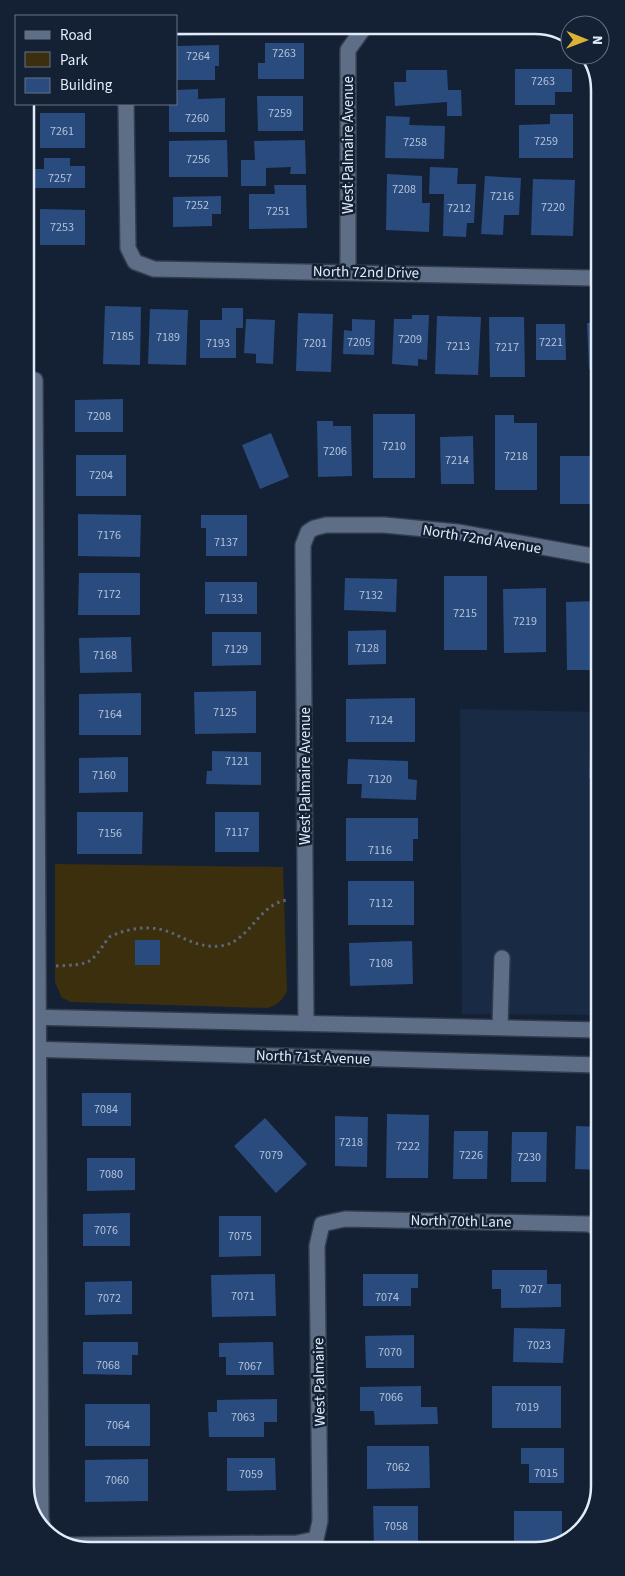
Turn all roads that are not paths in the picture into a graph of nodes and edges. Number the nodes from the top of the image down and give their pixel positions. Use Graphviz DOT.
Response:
graph roads {
  1 [pos="360,34"];
  2 [pos="126,105"];
  3 [pos="348,271"];
  4 [pos="591,278"];
  5 [pos="35,380"];
  6 [pos="34,417"];
  7 [pos="308,532"];
  8 [pos="591,556"];
  9 [pos="34,880"];
  10 [pos="502,958"];
  11 [pos="34,1007"];
  12 [pos="34,1017"];
  13 [pos="306,1021"];
  14 [pos="500,1027"];
  15 [pos="591,1030"];
  16 [pos="34,1049"];
  17 [pos="591,1065"];
  18 [pos="34,1211"];
  19 [pos="322,1224"];
  20 [pos="591,1225"];
  21 [pos="41,1514"];
  22 [pos="305,1542"];
  1 -- 3 [label="street, West Palmaire Avenue"];
  2 -- 3 [label="street, North 72nd Drive"];
  3 -- 4 [label="street, North 72nd Drive"];
  5 -- 6 [label="street"];
  7 -- 8 [label="street, North 72nd Avenue"];
  7 -- 13 [label="street, West Palmaire Avenue"];
  9 -- 11 [label="street"];
  10 -- 14 [label="street"];
  12 -- 13 [label="street"];
  13 -- 14 [label="street"];
  14 -- 15 [label="street"];
  16 -- 17 [label="street, North 71st Avenue"];
  18 -- 21 [label="street"];
  19 -- 20 [label="street, North 70th Lane"];
  19 -- 22 [label="street, West Palmaire"];
}
